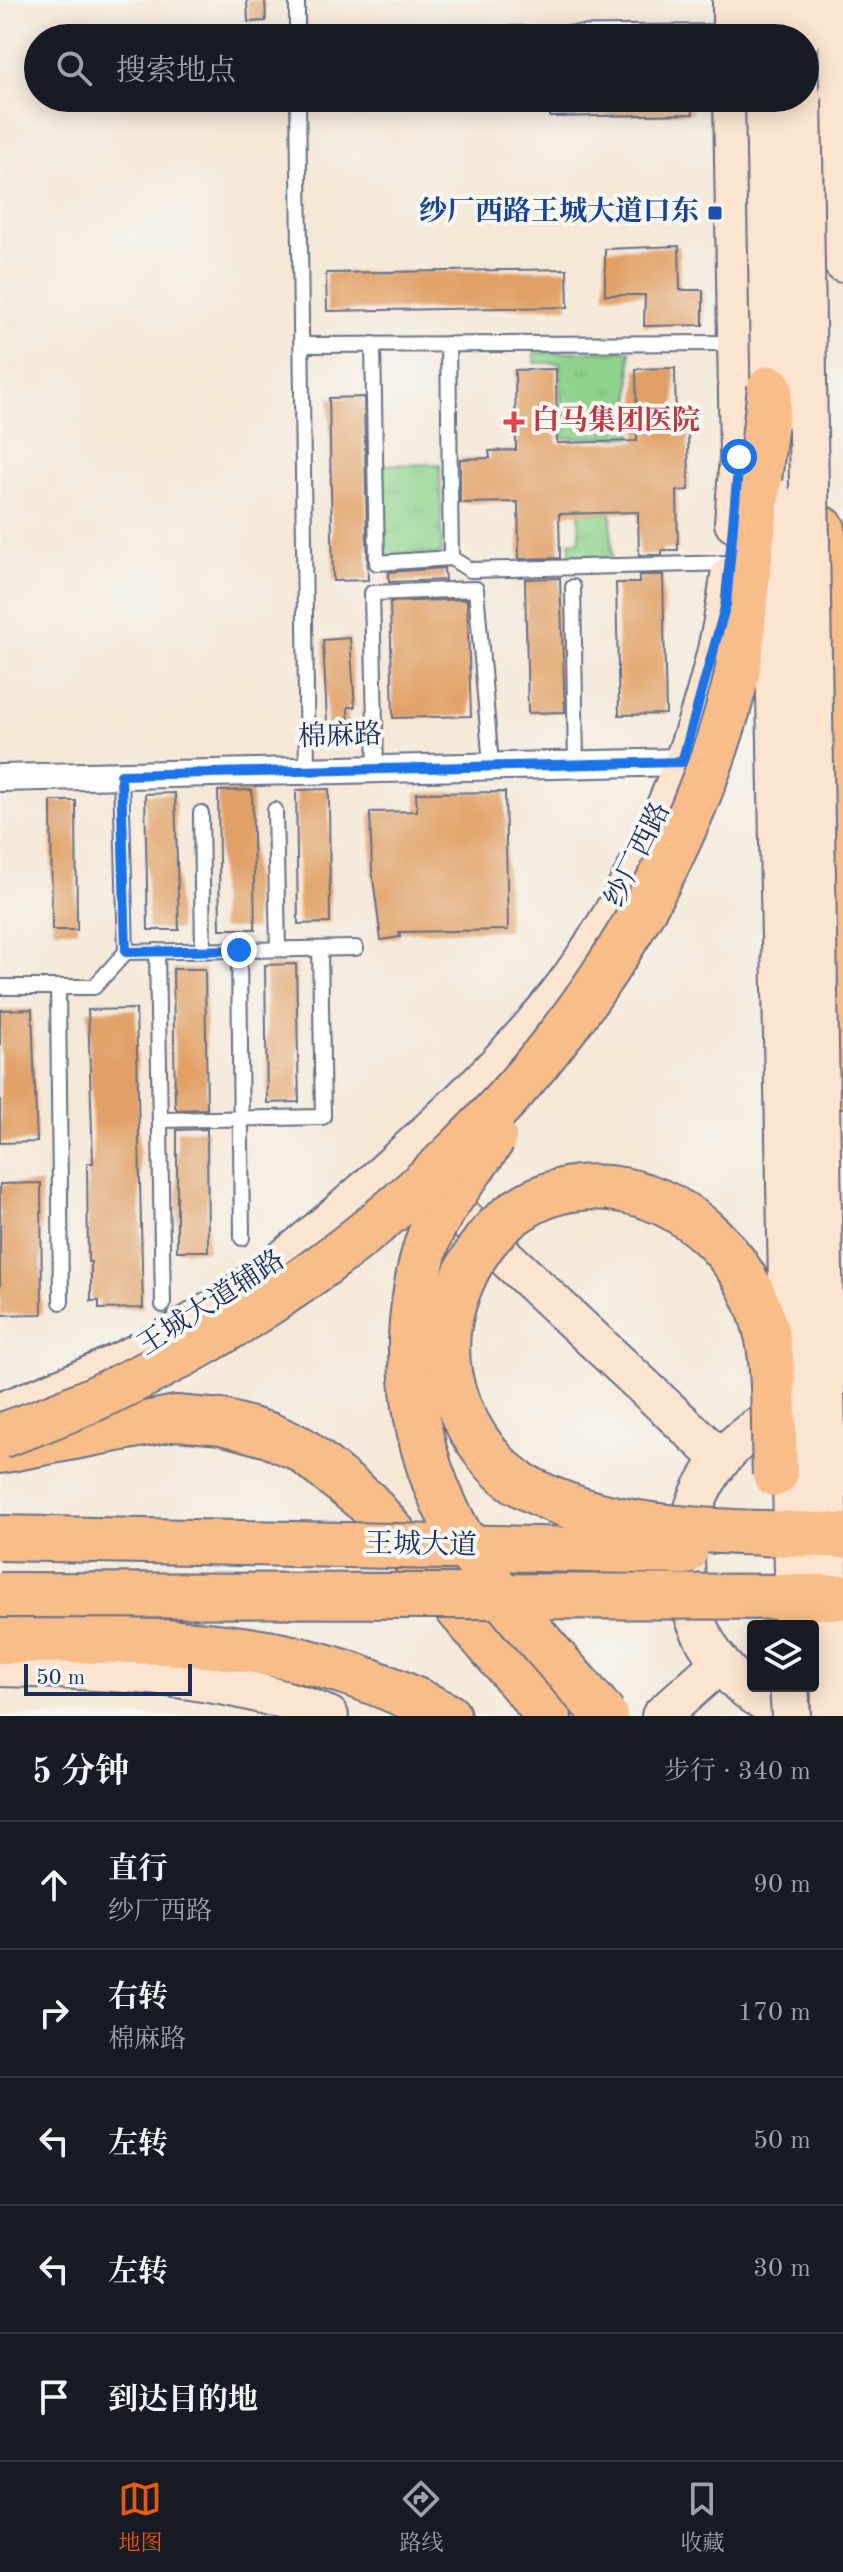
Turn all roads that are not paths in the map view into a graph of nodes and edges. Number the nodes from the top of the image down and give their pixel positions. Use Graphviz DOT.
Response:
graph roads {
  1 [pos="297,0"];
  2 [pos="763,0"];
  3 [pos="800,0"];
  4 [pos="837,0"];
  5 [pos="297,24"];
  6 [pos="743,24"];
  7 [pos="801,24"];
  8 [pos="298,112"];
  9 [pos="733,112"];
  10 [pos="766,112"];
  11 [pos="801,112"];
  12 [pos="843,263"];
  13 [pos="737,343"];
  14 [pos="373,344"];
  15 [pos="448,344"];
  16 [pos="302,345"];
  17 [pos="788,385"];
  18 [pos="451,558"];
  19 [pos="731,563"];
  20 [pos="573,587"];
  21 [pos="682,762"];
  22 [pos="576,764"];
  23 [pos="491,765"];
  24 [pos="376,768"];
  25 [pos="307,770"];
  26 [pos="121,775"];
  27 [pos="0,778"];
  28 [pos="275,810"];
  29 [pos="201,813"];
  30 [pos="356,948"];
  31 [pos="278,949"];
  32 [pos="320,949"];
  33 [pos="203,950"];
  34 [pos="239,950"];
  35 [pos="157,951"];
  36 [pos="126,952"];
  37 [pos="613,964"];
  38 [pos="0,987"];
  39 [pos="58,987"];
  40 [pos="843,1085"];
  41 [pos="242,1119"];
  42 [pos="160,1120"];
  43 [pos="408,1151"];
  44 [pos="822,1166"];
  45 [pos="242,1238"];
  46 [pos="61,1302"];
  47 [pos="163,1305"];
  48 [pos="843,1400"];
  49 [pos="0,1412"];
  50 [pos="0,1436"];
  51 [pos="728,1450"];
  52 [pos="0,1451"];
  53 [pos="775,1474"];
  54 [pos="843,1513"];
  55 [pos="843,1536"];
  56 [pos="0,1538"];
  57 [pos="843,1554"];
  58 [pos="0,1595"];
  59 [pos="843,1597"];
  60 [pos="570,1598"];
  61 [pos="785,1620"];
  62 [pos="795,1620"];
  63 [pos="843,1624"];
  64 [pos="0,1641"];
  65 [pos="0,1667"];
  66 [pos="728,1674"];
  67 [pos="790,1692"];
  68 [pos="796,1692"];
  69 [pos="329,1716"];
  70 [pos="448,1716"];
  71 [pos="549,1716"];
  72 [pos="605,1716"];
  73 [pos="661,1716"];
  74 [pos="699,1716"];
  75 [pos="795,1716"];
  76 [pos="831,1716"];
  1 -- 5 [label="lane"];
  2 -- 6 [label="main road"];
  3 -- 7 [label="main road"];
  4 -- 12 [label="main road"];
  8 -- 16 [label="lane"];
  9 -- 13 [label="main road, 纱厂西路"];
  10 -- 17 [label="main road, bridge"];
  11 -- 17 [label="main road, bridge"];
  13 -- 15 [label="lane"];
  13 -- 19 [label="main road, 纱厂西路"];
  14 -- 15 [label="lane"];
  14 -- 16 [label="lane"];
  14 -- 18 [label="lane"];
  15 -- 18 [label="lane"];
  16 -- 25 [label="lane"];
  17 -- 37 [label="highway, bridge"];
  17 -- 40 [label="highway, bridge"];
  17 -- 44 [label="main road, bridge"];
  17 -- 62 [label="main road, bridge"];
  18 -- 19 [label="lane"];
  19 -- 21 [label="main road, 纱厂西路"];
  20 -- 22 [label="lane"];
  21 -- 22 [label="street, 棉麻路"];
  21 -- 43 [label="main road, 纱厂西路"];
  22 -- 23 [label="street, 棉麻路"];
  23 -- 24 [label="street, 棉麻路"];
  23 -- 24 [label="lane"];
  24 -- 25 [label="street, 棉麻路"];
  25 -- 26 [label="street, 棉麻路"];
  26 -- 27 [label="street, 棉麻路"];
  26 -- 36 [label="lane"];
  28 -- 31 [label="lane"];
  29 -- 33 [label="lane"];
  30 -- 32 [label="lane"];
  31 -- 32 [label="lane"];
  31 -- 34 [label="lane"];
  32 -- 41 [label="lane"];
  33 -- 34 [label="lane"];
  33 -- 35 [label="lane"];
  34 -- 41 [label="lane"];
  35 -- 36 [label="lane"];
  35 -- 42 [label="lane"];
  36 -- 39 [label="lane"];
  37 -- 50 [label="highway, bridge"];
  37 -- 72 [label="highway, bridge"];
  38 -- 39 [label="lane"];
  39 -- 46 [label="lane"];
  41 -- 42 [label="lane"];
  41 -- 45 [label="lane"];
  42 -- 47 [label="lane"];
  43 -- 49 [label="main road, 王城大道辅路"];
  43 -- 51 [label="main road"];
  44 -- 54 [label="main road, bridge"];
  44 -- 76 [label="main road, bridge"];
  48 -- 51 [label="main road"];
  51 -- 66 [label="main road"];
  52 -- 71 [label="highway, bridge"];
  53 -- 55 [label="highway, bridge"];
  53 -- 61 [label="main road, bridge"];
  56 -- 57 [label="highway, 王城大道, bridge"];
  58 -- 60 [label="highway, 王城大道, bridge"];
  59 -- 60 [label="highway, 王城大道, bridge"];
  60 -- 63 [label="highway, bridge"];
  64 -- 70 [label="highway"];
  65 -- 69 [label="main road"];
  66 -- 73 [label="main road"];
  66 -- 74 [label="main road"];
  66 -- 75 [label="main road"];
  67 -- 75 [label="main road, bridge"];
  68 -- 75 [label="main road"];
}
